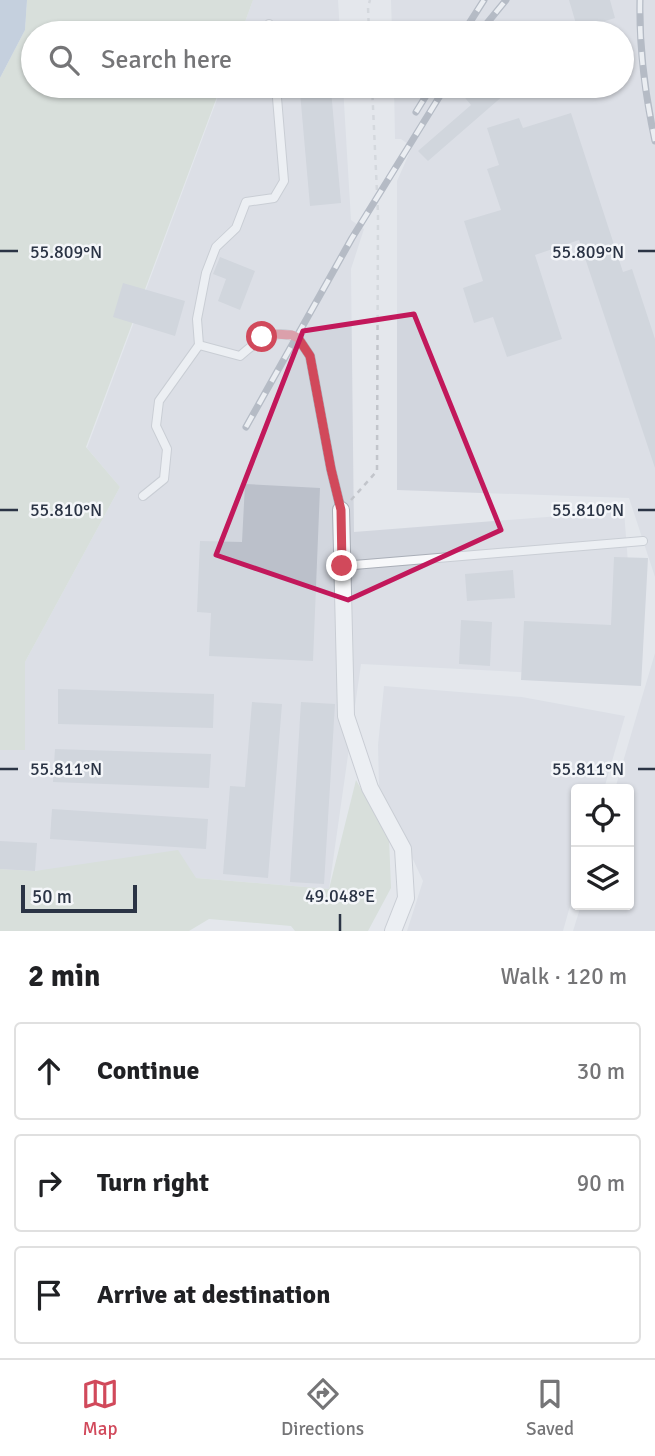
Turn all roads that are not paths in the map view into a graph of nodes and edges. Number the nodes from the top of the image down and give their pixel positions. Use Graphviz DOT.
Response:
graph roads {
  1 [pos="277,98"];
  2 [pos="199,345"];
  3 [pos="143,496"];
  4 [pos="341,510"];
  5 [pos="643,541"];
  6 [pos="342,566"];
  7 [pos="393,931"];
  1 -- 2 [label="lane"];
  2 -- 3 [label="lane"];
  2 -- 4 [label="lane"];
  4 -- 6 [label="street"];
  5 -- 6 [label="lane"];
  6 -- 7 [label="street"];
}
